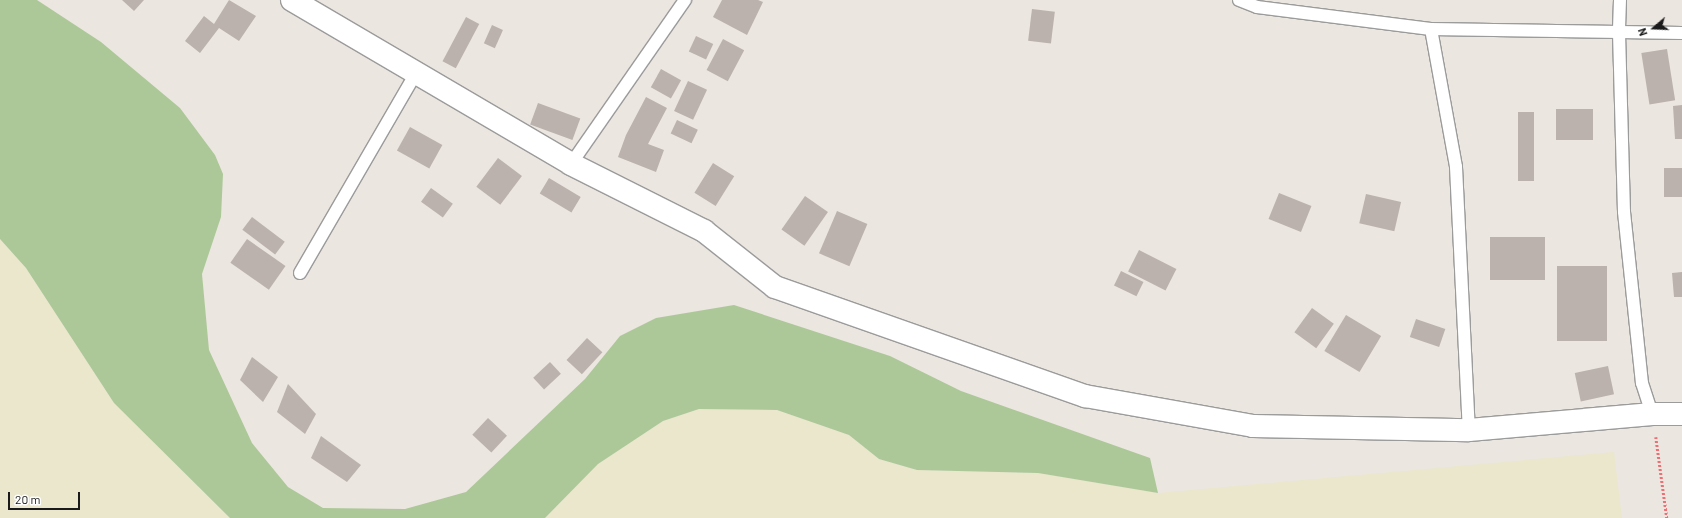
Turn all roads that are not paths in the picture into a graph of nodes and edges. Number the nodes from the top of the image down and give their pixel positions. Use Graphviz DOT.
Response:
graph roads {
  1 [pos="292,0"];
  2 [pos="685,0"];
  3 [pos="1239,0"];
  4 [pos="1620,0"];
  5 [pos="1431,29"];
  6 [pos="1619,33"];
  7 [pos="1682,33"];
  8 [pos="416,73"];
  9 [pos="571,164"];
  10 [pos="300,274"];
  11 [pos="1652,414"];
  12 [pos="1682,414"];
  13 [pos="1469,430"];
  1 -- 8 [label="street"];
  2 -- 9 [label="lane"];
  3 -- 5 [label="lane"];
  4 -- 6 [label="lane"];
  5 -- 6 [label="lane"];
  5 -- 13 [label="lane"];
  6 -- 7 [label="lane"];
  6 -- 11 [label="lane"];
  8 -- 9 [label="street"];
  8 -- 10 [label="lane"];
  9 -- 13 [label="street"];
  11 -- 12 [label="street"];
  11 -- 13 [label="street"];
}
